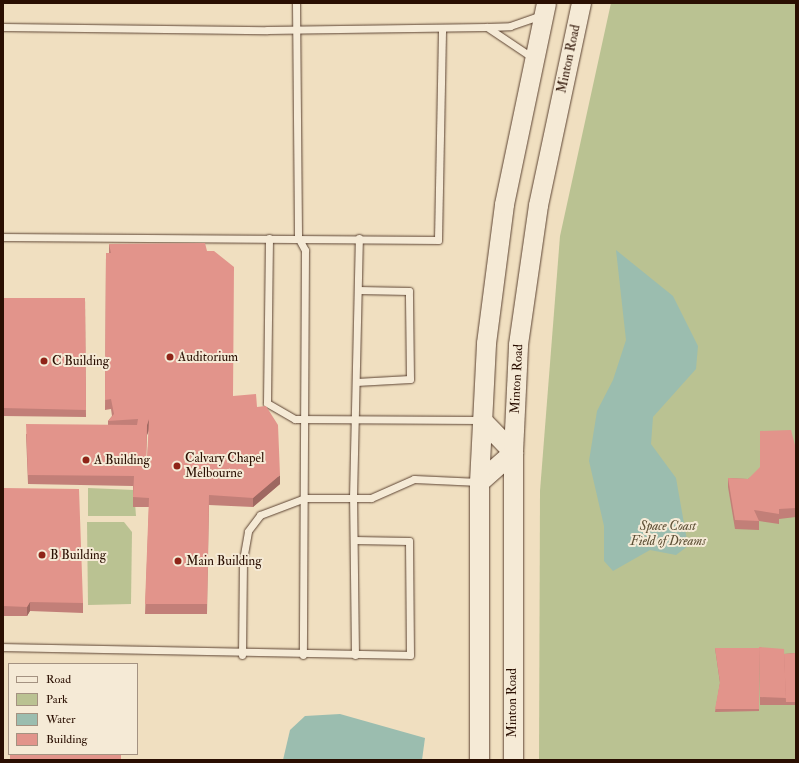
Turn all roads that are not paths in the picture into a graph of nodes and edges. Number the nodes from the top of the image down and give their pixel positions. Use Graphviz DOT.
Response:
graph roads {
  1 [pos="296,3"];
  2 [pos="580,3"];
  3 [pos="545,8"];
  4 [pos="3,27"];
  5 [pos="487,27"];
  6 [pos="442,28"];
  7 [pos="296,29"];
  8 [pos="535,60"];
  9 [pos="3,237"];
  10 [pos="298,237"];
  11 [pos="269,238"];
  12 [pos="360,238"];
  13 [pos="358,290"];
  14 [pos="356,382"];
  15 [pos="305,419"];
  16 [pos="355,419"];
  17 [pos="482,420"];
  18 [pos="513,452"];
  19 [pos="479,482"];
  20 [pos="305,498"];
  21 [pos="353,498"];
  22 [pos="354,540"];
  23 [pos="3,647"];
  24 [pos="242,655"];
  25 [pos="303,655"];
  26 [pos="355,655"];
  27 [pos="479,760"];
  28 [pos="513,760"];
  1 -- 7 [label="lane"];
  2 -- 18 [label="main road, Minton Road"];
  3 -- 5 [label="lane"];
  3 -- 8 [label="main road"];
  4 -- 7 [label="lane"];
  5 -- 6 [label="lane"];
  5 -- 8 [label="lane"];
  6 -- 7 [label="lane"];
  6 -- 12 [label="lane"];
  7 -- 10 [label="lane"];
  8 -- 17 [label="main road"];
  9 -- 11 [label="lane"];
  10 -- 11 [label="lane"];
  10 -- 12 [label="lane"];
  10 -- 15 [label="lane"];
  11 -- 15 [label="lane"];
  12 -- 13 [label="lane"];
  13 -- 14 [label="lane"];
  13 -- 14 [label="lane"];
  14 -- 16 [label="lane"];
  15 -- 16 [label="lane"];
  15 -- 20 [label="lane"];
  16 -- 17 [label="lane"];
  16 -- 21 [label="lane"];
  17 -- 18 [label="main road"];
  17 -- 19 [label="main road"];
  18 -- 19 [label="main road"];
  18 -- 28 [label="main road, Minton Road"];
  19 -- 21 [label="lane"];
  19 -- 27 [label="main road"];
  20 -- 21 [label="lane"];
  20 -- 24 [label="lane"];
  20 -- 25 [label="lane"];
  21 -- 22 [label="lane"];
  22 -- 26 [label="lane"];
  22 -- 26 [label="lane"];
  23 -- 24 [label="lane"];
  24 -- 25 [label="lane"];
  25 -- 26 [label="lane"];
}
